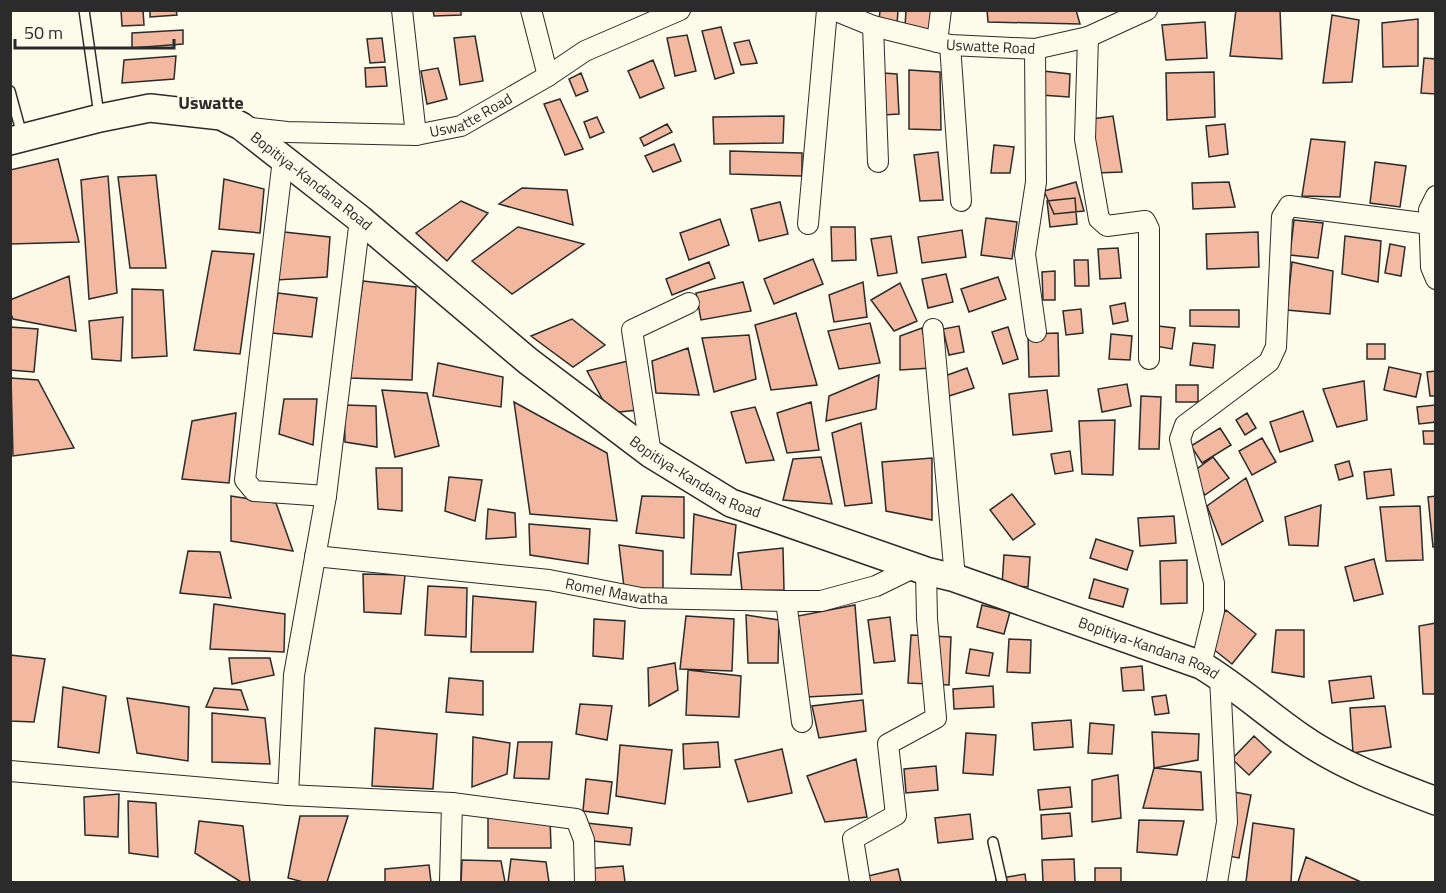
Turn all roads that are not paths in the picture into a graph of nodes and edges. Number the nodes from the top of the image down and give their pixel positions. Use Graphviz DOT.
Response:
graph roads {
  1 [pos="84,10"];
  2 [pos="402,10"];
  3 [pos="531,10"];
  4 [pos="680,10"];
  5 [pos="827,10"];
  6 [pos="834,10"];
  7 [pos="941,10"];
  8 [pos="1147,10"];
  9 [pos="873,26"];
  10 [pos="1088,37"];
  11 [pos="944,44"];
  12 [pos="1035,49"];
  13 [pos="548,76"];
  14 [pos="10,91"];
  15 [pos="100,118"];
  16 [pos="241,126"];
  17 [pos="416,135"];
  18 [pos="17,139"];
  19 [pos="283,159"];
  20 [pos="878,162"];
  21 [pos="1436,196"];
  22 [pos="961,201"];
  23 [pos="360,219"];
  24 [pos="808,224"];
  25 [pos="1430,224"];
  26 [pos="1436,279"];
  27 [pos="690,303"];
  28 [pos="933,329"];
  29 [pos="1036,332"];
  30 [pos="1149,359"];
  31 [pos="651,454"];
  32 [pos="326,496"];
  33 [pos="315,556"];
  34 [pos="920,569"];
  35 [pos="956,578"];
  36 [pos="786,602"];
  37 [pos="1211,671"];
  38 [pos="802,722"];
  39 [pos="10,771"];
  40 [pos="288,795"];
  41 [pos="1436,801"];
  42 [pos="452,803"];
  43 [pos="993,842"];
  44 [pos="450,882"];
  45 [pos="585,882"];
  46 [pos="860,882"];
  47 [pos="1002,882"];
  48 [pos="1217,882"];
  1 -- 15 [label="lane"];
  2 -- 17 [label="street"];
  3 -- 13 [label="street"];
  4 -- 13 [label="street, Uswatte Road"];
  5 -- 24 [label="street"];
  6 -- 9 [label="street, Uswatte Road"];
  7 -- 11 [label="street"];
  8 -- 10 [label="street, Uswatte Road"];
  9 -- 11 [label="street, Uswatte Road"];
  9 -- 20 [label="street"];
  10 -- 12 [label="street, Uswatte Road"];
  10 -- 30 [label="street"];
  11 -- 12 [label="street, Uswatte Road"];
  11 -- 22 [label="street"];
  12 -- 29 [label="street"];
  13 -- 17 [label="street, Uswatte Road"];
  14 -- 18 [label="lane"];
  15 -- 16 [label="street, Bopitiya-Kandana Road"];
  15 -- 18 [label="street, Bopitiya-Kandana Road"];
  16 -- 17 [label="street, Uswatte Road"];
  16 -- 19 [label="street, Bopitiya-Kandana Road"];
  19 -- 23 [label="street, Bopitiya-Kandana Road"];
  19 -- 32 [label="street"];
  21 -- 25 [label="street"];
  23 -- 31 [label="street, Bopitiya-Kandana Road"];
  23 -- 32 [label="street"];
  25 -- 26 [label="street"];
  25 -- 37 [label="street"];
  27 -- 31 [label="street"];
  28 -- 35 [label="street"];
  31 -- 34 [label="street, Bopitiya-Kandana Road"];
  32 -- 33 [label="street"];
  33 -- 36 [label="street, Romel Mawatha"];
  33 -- 40 [label="street"];
  34 -- 35 [label="street, Bopitiya-Kandana Road"];
  34 -- 36 [label="street, Romel Mawatha"];
  34 -- 46 [label="street"];
  35 -- 37 [label="street, Bopitiya-Kandana Road"];
  36 -- 38 [label="street"];
  37 -- 41 [label="street, Bopitiya-Kandana Road"];
  37 -- 48 [label="street"];
  39 -- 40 [label="street"];
  40 -- 42 [label="street"];
  42 -- 44 [label="street"];
  42 -- 45 [label="street"];
  43 -- 47 [label="lane"];
}
